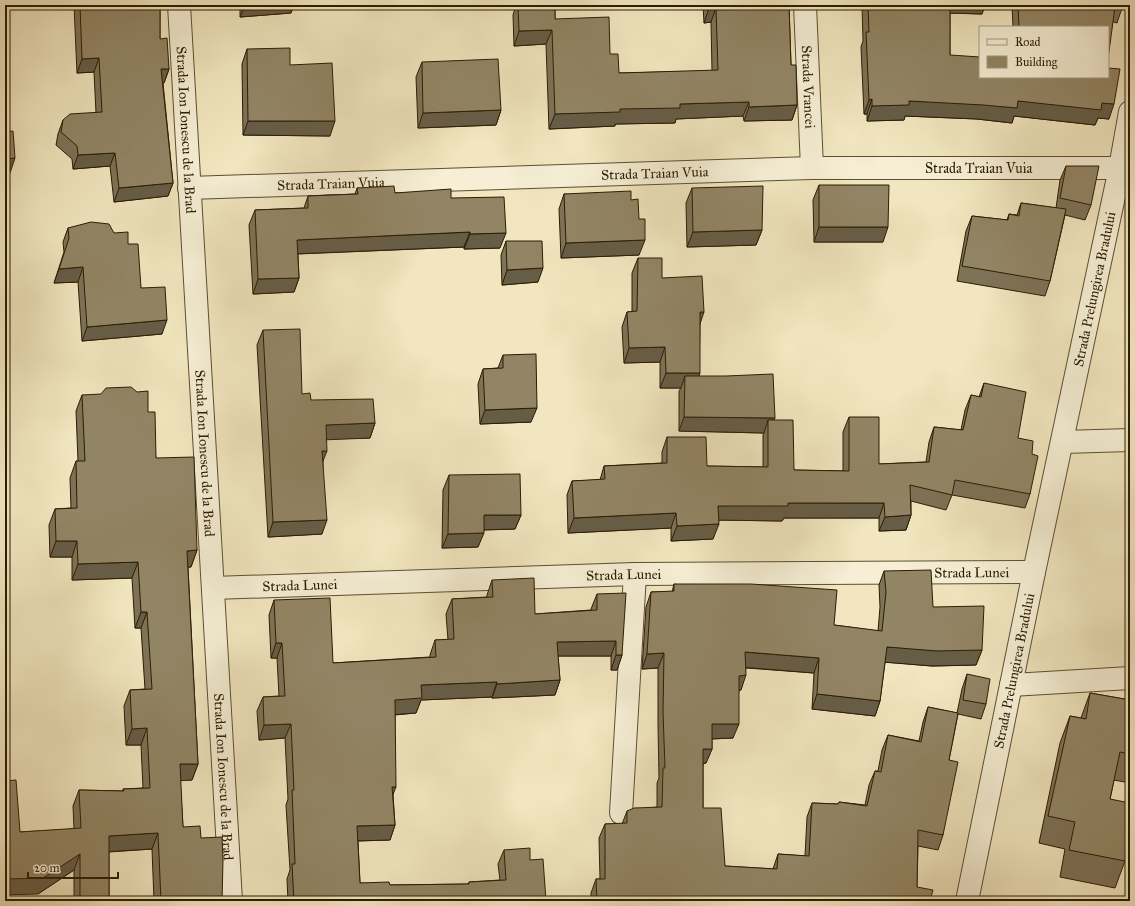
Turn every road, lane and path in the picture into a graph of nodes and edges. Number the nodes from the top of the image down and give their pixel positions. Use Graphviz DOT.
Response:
graph roads {
  1 [pos="179,5"];
  2 [pos="805,5"];
  3 [pos="1130,112"];
  4 [pos="812,168"];
  5 [pos="1120,168"];
  6 [pos="189,188"];
  7 [pos="1130,440"];
  8 [pos="1063,442"];
  9 [pos="1034,572"];
  10 [pos="635,574"];
  11 [pos="213,588"];
  12 [pos="1130,678"];
  13 [pos="1011,685"];
  14 [pos="621,813"];
  15 [pos="231,901"];
  16 [pos="967,901"];
  1 -- 6 [label="street, Strada Ion Ionescu de la Brad"];
  2 -- 4 [label="street, Strada Vrancei"];
  3 -- 5 [label="street, Strada Prelungirea Bradului"];
  4 -- 5 [label="street, Strada Traian Vuia"];
  4 -- 6 [label="street, Strada Traian Vuia"];
  5 -- 8 [label="street, Strada Prelungirea Bradului"];
  6 -- 11 [label="street, Strada Ion Ionescu de la Brad"];
  7 -- 8 [label="street"];
  8 -- 9 [label="street, Strada Prelungirea Bradului"];
  9 -- 10 [label="street, Strada Lunei"];
  9 -- 13 [label="street, Strada Prelungirea Bradului"];
  10 -- 11 [label="street, Strada Lunei"];
  10 -- 14 [label="street"];
  11 -- 15 [label="street, Strada Ion Ionescu de la Brad"];
  12 -- 13 [label="street"];
  13 -- 16 [label="street, Strada Prelungirea Bradului"];
}
